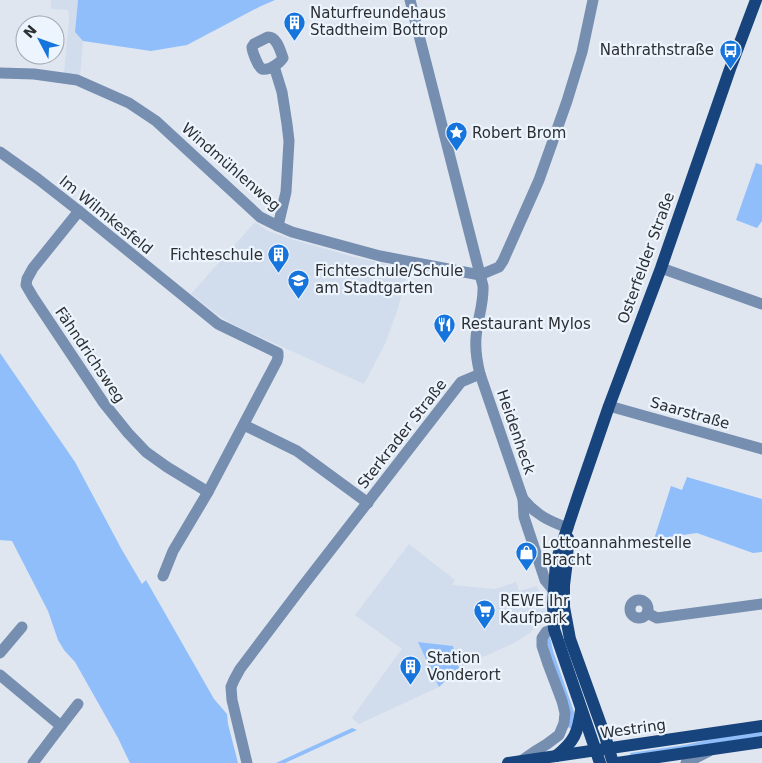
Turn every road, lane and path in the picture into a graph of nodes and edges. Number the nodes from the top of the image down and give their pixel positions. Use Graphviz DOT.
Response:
graph roads {
  1 [pos="410,0"];
  2 [pos="592,0"];
  3 [pos="756,0"];
  4 [pos="274,66"];
  5 [pos="0,73"];
  6 [pos="0,152"];
  7 [pos="79,211"];
  8 [pos="278,226"];
  9 [pos="661,268"];
  10 [pos="480,276"];
  11 [pos="762,304"];
  12 [pos="480,374"];
  13 [pos="610,406"];
  14 [pos="244,425"];
  15 [pos="762,449"];
  16 [pos="208,492"];
  17 [pos="523,499"];
  18 [pos="368,503"];
  19 [pos="568,528"];
  20 [pos="163,576"];
  21 [pos="554,591"];
  22 [pos="762,604"];
  23 [pos="648,613"];
  24 [pos="22,627"];
  25 [pos="554,629"];
  26 [pos="0,654"];
  27 [pos="0,675"];
  28 [pos="78,704"];
  29 [pos="582,707"];
  30 [pos="61,726"];
  31 [pos="762,726"];
  32 [pos="762,742"];
  33 [pos="610,748"];
  34 [pos="596,750"];
  35 [pos="712,750"];
  36 [pos="670,755"];
  37 [pos="556,756"];
  38 [pos="521,761"];
  39 [pos="33,763"];
  40 [pos="247,763"];
  41 [pos="508,763"];
  42 [pos="600,763"];
  43 [pos="613,763"];
  44 [pos="617,763"];
  45 [pos="657,763"];
  46 [pos="686,763"];
  1 -- 10 [label="street"];
  2 -- 10 [label="street"];
  3 -- 9 [label="main road, Osterfelder Straße"];
  4 -- 8 [label="street"];
  5 -- 8 [label="street, Windmühlenweg"];
  6 -- 7 [label="street, Im Wilmkesfeld"];
  7 -- 14 [label="street, Im Wilmkesfeld"];
  7 -- 16 [label="street, Fähndrichsweg"];
  8 -- 10 [label="street, Windmühlenweg"];
  9 -- 11 [label="street"];
  9 -- 13 [label="main road, Osterfelder Straße"];
  10 -- 12 [label="street"];
  12 -- 17 [label="street, Heidenheck"];
  12 -- 18 [label="street, Sterkrader Straße"];
  13 -- 15 [label="street, Saarstraße"];
  13 -- 19 [label="main road, Osterfelder Straße"];
  14 -- 16 [label="street, Im Wilmkesfeld"];
  14 -- 18 [label="street"];
  16 -- 20 [label="street, Im Wilmkesfeld"];
  17 -- 19 [label="street, Heidenheck"];
  17 -- 21 [label="street, Heidenheck"];
  18 -- 40 [label="street, Sterkrader Straße"];
  19 -- 21 [label="main road, Osterfelder Straße"];
  19 -- 33 [label="main road, Osterfelder Straße"];
  21 -- 25 [label="main road, Osterfelder Straße"];
  22 -- 23 [label="street"];
  24 -- 26 [label="street"];
  25 -- 29 [label="main road, Osterfelder Straße"];
  25 -- 38 [label="street, Osterfelder Straße"];
  27 -- 30 [label="street"];
  28 -- 30 [label="street"];
  29 -- 34 [label="main road, Osterfelder Straße"];
  29 -- 37 [label="main road"];
  30 -- 39 [label="street"];
  31 -- 33 [label="main road, Westring"];
  32 -- 35 [label="main road, Westring"];
  33 -- 34 [label="main road, Westring"];
  33 -- 43 [label="main road, Osterfelder Straße"];
  34 -- 37 [label="main road, Westring"];
  34 -- 42 [label="main road, Osterfelder Straße"];
  35 -- 36 [label="main road, Westring"];
  35 -- 46 [label="street"];
  36 -- 44 [label="main road, Westring"];
  36 -- 45 [label="main road"];
  37 -- 38 [label="main road, Westring"];
  38 -- 41 [label="main road, Westring"];
}
